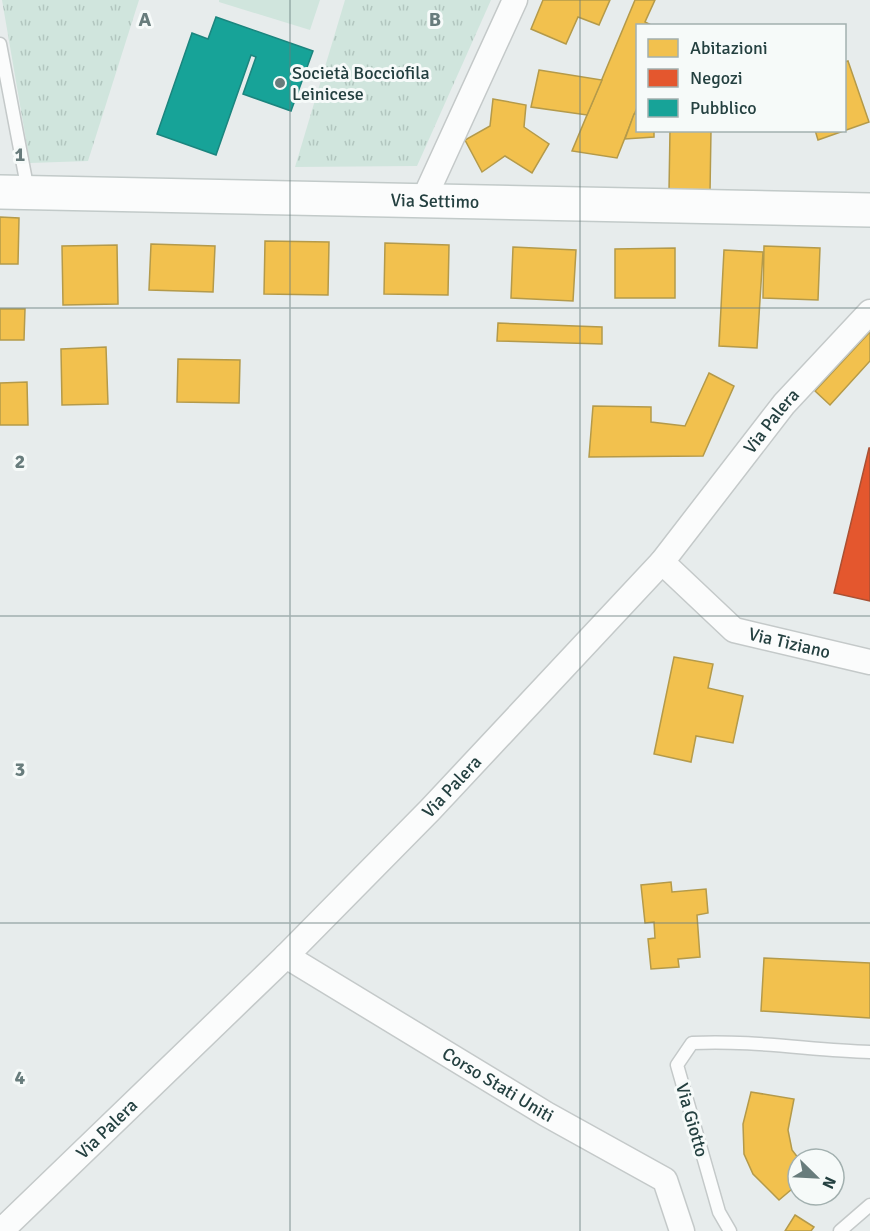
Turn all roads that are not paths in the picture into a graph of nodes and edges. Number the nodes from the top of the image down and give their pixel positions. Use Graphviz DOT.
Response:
graph roads {
  1 [pos="515,0"];
  2 [pos="0,44"];
  3 [pos="14,192"];
  4 [pos="423,201"];
  5 [pos="870,210"];
  6 [pos="870,312"];
  7 [pos="662,562"];
  8 [pos="870,662"];
  9 [pos="286,956"];
  10 [pos="870,1052"];
  11 [pos="870,1205"];
  12 [pos="1,1231"];
  13 [pos="682,1231"];
  14 [pos="730,1231"];
  15 [pos="840,1231"];
  1 -- 4 [label="street"];
  2 -- 3 [label="lane"];
  3 -- 4 [label="street, Via Settimo"];
  4 -- 5 [label="street, Via Settimo"];
  6 -- 7 [label="street, Via Palera"];
  7 -- 8 [label="street, Via Tiziano"];
  7 -- 9 [label="street, Via Palera"];
  9 -- 12 [label="street, Via Palera"];
  9 -- 13 [label="street, Corso Stati Uniti"];
  10 -- 14 [label="lane, Via Giotto"];
  11 -- 15 [label="lane"];
}
